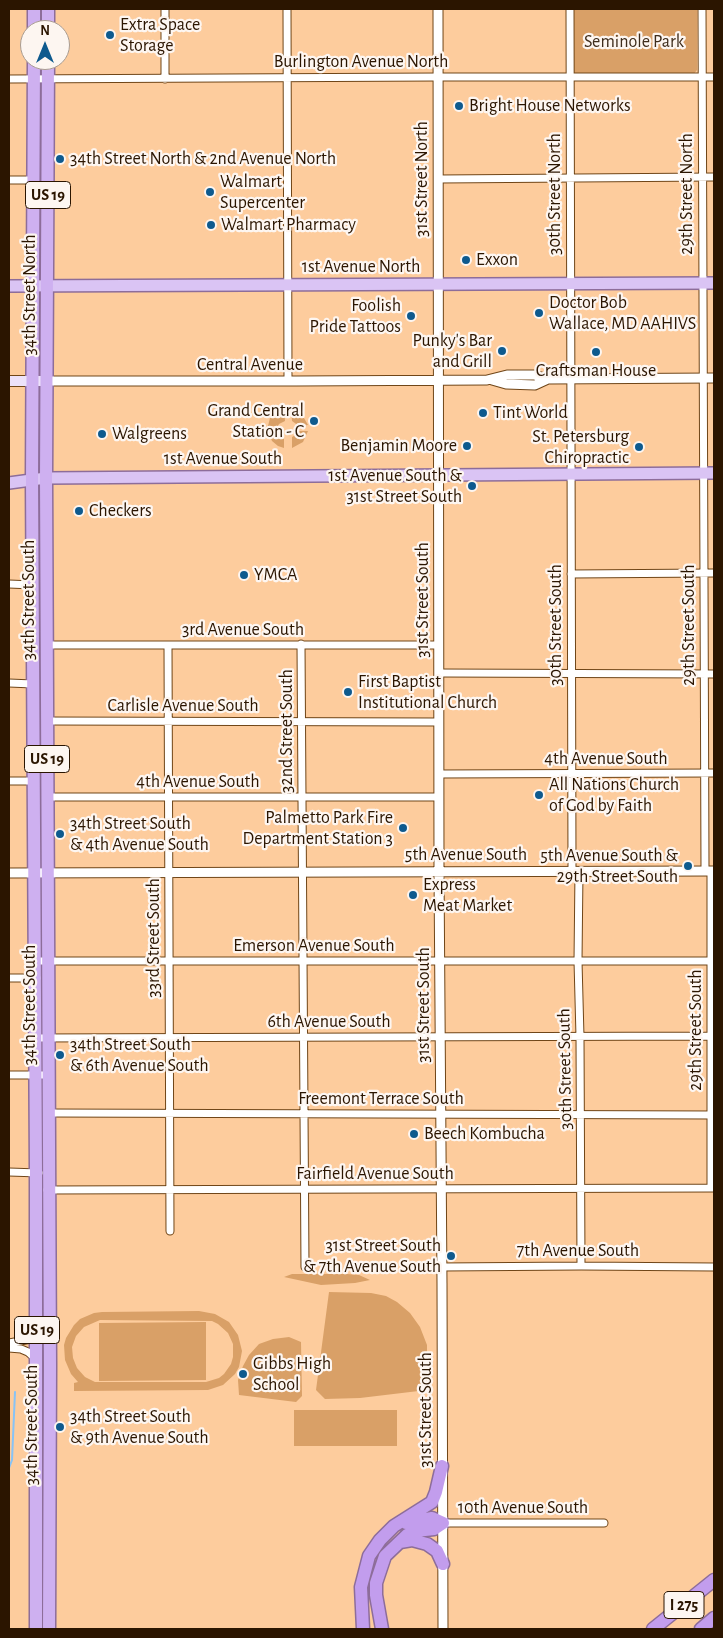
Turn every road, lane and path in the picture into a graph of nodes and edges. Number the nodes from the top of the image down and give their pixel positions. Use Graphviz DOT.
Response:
graph roads {
  1 [pos="165,9"];
  2 [pos="287,9"];
  3 [pos="438,9"];
  4 [pos="570,9"];
  5 [pos="702,9"];
  6 [pos="34,70"];
  7 [pos="48,70"];
  8 [pos="438,77"];
  9 [pos="702,77"];
  10 [pos="165,78"];
  11 [pos="289,78"];
  12 [pos="570,78"];
  13 [pos="714,78"];
  14 [pos="9,79"];
  15 [pos="34,79"];
  16 [pos="48,79"];
  17 [pos="33,150"];
  18 [pos="714,177"];
  19 [pos="570,178"];
  20 [pos="702,178"];
  21 [pos="439,179"];
  22 [pos="9,180"];
  23 [pos="33,180"];
  24 [pos="48,188"];
  25 [pos="702,283"];
  26 [pos="714,283"];
  27 [pos="439,284"];
  28 [pos="570,284"];
  29 [pos="288,285"];
  30 [pos="9,286"];
  31 [pos="48,286"];
  32 [pos="33,287"];
  33 [pos="702,378"];
  34 [pos="714,378"];
  35 [pos="570,379"];
  36 [pos="33,380"];
  37 [pos="439,380"];
  38 [pos="9,381"];
  39 [pos="47,381"];
  40 [pos="288,382"];
  41 [pos="709,473"];
  42 [pos="439,474"];
  43 [pos="571,474"];
  44 [pos="46,478"];
  45 [pos="32,480"];
  46 [pos="9,483"];
  47 [pos="32,527"];
  48 [pos="46,563"];
  49 [pos="704,573"];
  50 [pos="714,573"];
  51 [pos="571,574"];
  52 [pos="9,584"];
  53 [pos="33,589"];
  54 [pos="301,644"];
  55 [pos="47,645"];
  56 [pos="168,645"];
  57 [pos="439,645"];
  58 [pos="439,673"];
  59 [pos="571,674"];
  60 [pos="704,674"];
  61 [pos="714,674"];
  62 [pos="9,683"];
  63 [pos="33,684"];
  64 [pos="47,721"];
  65 [pos="168,721"];
  66 [pos="302,721"];
  67 [pos="439,722"];
  68 [pos="47,737"];
  69 [pos="704,773"];
  70 [pos="714,773"];
  71 [pos="439,774"];
  72 [pos="572,774"];
  73 [pos="9,781"];
  74 [pos="33,781"];
  75 [pos="169,797"];
  76 [pos="302,797"];
  77 [pos="439,797"];
  78 [pos="47,798"];
  79 [pos="575,871"];
  80 [pos="710,871"];
  81 [pos="169,872"];
  82 [pos="303,872"];
  83 [pos="439,872"];
  84 [pos="9,873"];
  85 [pos="40,873"];
  86 [pos="41,961"];
  87 [pos="169,961"];
  88 [pos="303,961"];
  89 [pos="440,961"];
  90 [pos="578,961"];
  91 [pos="713,961"];
  92 [pos="9,978"];
  93 [pos="41,978"];
  94 [pos="713,1036"];
  95 [pos="304,1037"];
  96 [pos="440,1037"];
  97 [pos="580,1037"];
  98 [pos="41,1038"];
  99 [pos="170,1038"];
  100 [pos="9,1075"];
  101 [pos="41,1075"];
  102 [pos="48,1113"];
  103 [pos="170,1114"];
  104 [pos="304,1114"];
  105 [pos="441,1114"];
  106 [pos="580,1114"];
  107 [pos="713,1115"];
  108 [pos="9,1172"];
  109 [pos="43,1172"];
  110 [pos="713,1188"];
  111 [pos="170,1189"];
  112 [pos="304,1189"];
  113 [pos="442,1189"];
  114 [pos="581,1189"];
  115 [pos="43,1190"];
  116 [pos="170,1231"];
  117 [pos="581,1266"];
  118 [pos="305,1267"];
  119 [pos="442,1267"];
  120 [pos="714,1267"];
  121 [pos="37,1338"];
  122 [pos="9,1343"];
  123 [pos="9,1348"];
  124 [pos="37,1360"];
  125 [pos="50,1366"];
  126 [pos="442,1466"];
  127 [pos="604,1523"];
  128 [pos="443,1524"];
  129 [pos="394,1526"];
  130 [pos="400,1542"];
  131 [pos="443,1564"];
  132 [pos="714,1580"];
  133 [pos="714,1618"];
  134 [pos="36,1629"];
  135 [pos="49,1629"];
  136 [pos="363,1629"];
  137 [pos="382,1629"];
  138 [pos="443,1629"];
  139 [pos="653,1629"];
  140 [pos="701,1629"];
  1 -- 10 [label="street"];
  2 -- 11 [label="street"];
  3 -- 8 [label="street, 31st Street North"];
  4 -- 12 [label="street, 30th Street North"];
  5 -- 9 [label="street, 29th Street North"];
  6 -- 15 [label="highway, 34th Street North / US 19"];
  7 -- 16 [label="highway, 34th Street North / US 19"];
  8 -- 11 [label="street, Burlington Avenue North"];
  8 -- 12 [label="street, Burlington Avenue North"];
  8 -- 21 [label="street, 31st Street North"];
  9 -- 12 [label="street, Burlington Avenue North"];
  9 -- 13 [label="street, Burlington Avenue North"];
  9 -- 20 [label="street, 29th Street North"];
  10 -- 11 [label="street, Burlington Avenue North"];
  10 -- 16 [label="street, Burlington Avenue North"];
  11 -- 29 [label="street"];
  12 -- 19 [label="street, 30th Street North"];
  14 -- 15 [label="street, Burlington Avenue North"];
  15 -- 16 [label="street, Burlington Avenue North"];
  15 -- 17 [label="highway, 34th Street North / US 19"];
  16 -- 24 [label="highway, 34th Street North / US 19"];
  17 -- 23 [label="highway, 34th Street North / US 19"];
  17 -- 24 [label="highway"];
  18 -- 20 [label="street"];
  19 -- 20 [label="street"];
  19 -- 21 [label="street"];
  19 -- 28 [label="street, 30th Street North"];
  20 -- 25 [label="street, 29th Street North"];
  21 -- 27 [label="street, 31st Street North"];
  22 -- 23 [label="street"];
  23 -- 32 [label="highway, 34th Street North / US 19"];
  24 -- 31 [label="highway, 34th Street North / US 19"];
  25 -- 26 [label="main road, 1st Avenue North"];
  25 -- 28 [label="main road, 1st Avenue North"];
  25 -- 33 [label="street, 29th Street North"];
  27 -- 28 [label="main road, 1st Avenue North"];
  27 -- 29 [label="main road, 1st Avenue North"];
  27 -- 37 [label="street, 31st Street North"];
  28 -- 35 [label="street, 30th Street North"];
  29 -- 31 [label="main road, 1st Avenue North"];
  29 -- 40 [label="street"];
  30 -- 32 [label="main road, 1st Avenue North"];
  31 -- 32 [label="main road, 1st Avenue North"];
  31 -- 39 [label="highway, 34th Street North / US 19"];
  32 -- 36 [label="highway, 34th Street North / US 19"];
  33 -- 34 [label="street, Central Avenue"];
  33 -- 35 [label="street, Central Avenue"];
  33 -- 41 [label="street, 29th Street South"];
  35 -- 37 [label="street, Central Avenue"];
  35 -- 43 [label="street, 30th Street South"];
  36 -- 38 [label="main road, Central Avenue"];
  36 -- 39 [label="main road, Central Avenue"];
  36 -- 45 [label="highway, 34th Street South / US 19"];
  37 -- 40 [label="street, Central Avenue"];
  37 -- 42 [label="street, 31st Street South"];
  39 -- 40 [label="street, Central Avenue"];
  39 -- 44 [label="highway, 34th Street South / US 19"];
  41 -- 43 [label="main road, 1st Avenue South"];
  41 -- 49 [label="street, 29th Street South"];
  42 -- 43 [label="main road, 1st Avenue South"];
  42 -- 44 [label="main road, 1st Avenue South"];
  42 -- 57 [label="street, 31st Street South"];
  43 -- 51 [label="street, 30th Street South"];
  44 -- 45 [label="main road, 1st Avenue South"];
  44 -- 48 [label="highway, 34th Street South / US 19"];
  45 -- 46 [label="main road, 1st Avenue South"];
  45 -- 47 [label="highway, 34th Street South / US 19"];
  47 -- 48 [label="highway"];
  47 -- 53 [label="highway, 34th Street South / US 19"];
  48 -- 55 [label="highway, 34th Street South / US 19"];
  49 -- 50 [label="street"];
  49 -- 51 [label="street"];
  49 -- 60 [label="street, 29th Street South"];
  51 -- 59 [label="street, 30th Street South"];
  52 -- 53 [label="street"];
  53 -- 55 [label="highway"];
  53 -- 63 [label="highway, 34th Street South / US 19"];
  54 -- 56 [label="street, 3rd Avenue South"];
  54 -- 57 [label="street, 3rd Avenue South"];
  54 -- 66 [label="street, 32nd Street South"];
  55 -- 56 [label="street, 3rd Avenue South"];
  55 -- 64 [label="highway, 34th Street South / US 19"];
  56 -- 65 [label="street, 33rd Street South"];
  57 -- 58 [label="street, 31st Street South"];
  58 -- 59 [label="street"];
  58 -- 67 [label="street, 31st Street South"];
  59 -- 60 [label="street"];
  59 -- 72 [label="street, 30th Street South"];
  60 -- 61 [label="street"];
  60 -- 69 [label="street, 29th Street South"];
  62 -- 63 [label="street"];
  63 -- 68 [label="highway"];
  63 -- 74 [label="highway, 34th Street South / US 19"];
  64 -- 65 [label="street, Carlisle Avenue South"];
  64 -- 68 [label="highway, 34th Street South / US 19"];
  65 -- 66 [label="street, Carlisle Avenue South"];
  65 -- 75 [label="street, 33rd Street South"];
  66 -- 67 [label="street, Carlisle Avenue South"];
  66 -- 76 [label="street, 32nd Street South"];
  67 -- 71 [label="street, 31st Street South"];
  68 -- 78 [label="highway, 34th Street South / US 19"];
  69 -- 70 [label="street, 4th Avenue South"];
  69 -- 72 [label="street, 4th Avenue South"];
  69 -- 80 [label="street, 29th Street South"];
  71 -- 72 [label="street, 4th Avenue South"];
  71 -- 77 [label="street, 31st Street South"];
  72 -- 79 [label="street, 30th Street South"];
  73 -- 74 [label="street"];
  74 -- 85 [label="highway, 34th Street South / US 19"];
  75 -- 76 [label="street, 4th Avenue South"];
  75 -- 78 [label="street, 4th Avenue South"];
  75 -- 81 [label="street, 33rd Street South"];
  76 -- 77 [label="street, 4th Avenue South"];
  76 -- 82 [label="street, 32nd Street South"];
  77 -- 83 [label="street, 31st Street South"];
  78 -- 85 [label="highway, 34th Street South / US 19"];
  79 -- 80 [label="street, 5th Avenue South"];
  79 -- 83 [label="street, 5th Avenue South"];
  79 -- 90 [label="street, 30th Street South"];
  80 -- 91 [label="street, 29th Street South"];
  81 -- 82 [label="street, 5th Avenue South"];
  81 -- 85 [label="street, 5th Avenue South"];
  81 -- 87 [label="street, 33rd Street South"];
  82 -- 83 [label="street, 5th Avenue South"];
  82 -- 88 [label="street, 32nd Street South"];
  83 -- 89 [label="street, 31st Street South"];
  84 -- 85 [label="street, 5th Avenue South"];
  85 -- 86 [label="highway, 34th Street South / US 19"];
  86 -- 87 [label="street, Emerson Avenue South"];
  86 -- 93 [label="highway, 34th Street South / US 19"];
  87 -- 88 [label="street, Emerson Avenue South"];
  87 -- 99 [label="street, 33rd Street South"];
  88 -- 89 [label="street, Emerson Avenue South"];
  88 -- 95 [label="street, 32nd Street South"];
  89 -- 90 [label="street, Emerson Avenue South"];
  89 -- 96 [label="street, 31st Street South"];
  90 -- 91 [label="street, Emerson Avenue South"];
  90 -- 97 [label="street, 30th Street South"];
  91 -- 94 [label="street, 29th Street South"];
  92 -- 93 [label="street"];
  93 -- 98 [label="highway, 34th Street South / US 19"];
  94 -- 97 [label="street, 6th Avenue South"];
  94 -- 107 [label="street, 29th Street South"];
  95 -- 96 [label="street, 6th Avenue South"];
  95 -- 99 [label="street, 6th Avenue South"];
  95 -- 104 [label="street, 32nd Street South"];
  96 -- 97 [label="street, 6th Avenue South"];
  96 -- 105 [label="street, 31st Street South"];
  97 -- 106 [label="street, 30th Street South"];
  98 -- 99 [label="street, 6th Avenue South"];
  98 -- 101 [label="highway, 34th Street South / US 19"];
  99 -- 103 [label="street, 33rd Street South"];
  100 -- 101 [label="street"];
  101 -- 102 [label="highway, 34th Street South / US 19"];
  101 -- 109 [label="highway, 34th Street South / US 19"];
  102 -- 103 [label="street, Freemont Terrace South"];
  102 -- 109 [label="highway, 34th Street South / US 19"];
  103 -- 104 [label="street, Freemont Terrace South"];
  103 -- 111 [label="street, 33rd Street South"];
  104 -- 105 [label="street, Freemont Terrace South"];
  104 -- 112 [label="street, 32nd Street South"];
  105 -- 106 [label="street, Freemont Terrace South"];
  105 -- 113 [label="street, 31st Street South"];
  106 -- 107 [label="street, Freemont Terrace South"];
  106 -- 114 [label="street, 30th Street South"];
  107 -- 110 [label="street, 29th Street South"];
  108 -- 109 [label="street"];
  109 -- 115 [label="highway, 34th Street South / US 19"];
  110 -- 114 [label="street, Fairfield Avenue South"];
  111 -- 112 [label="street, Fairfield Avenue South"];
  111 -- 115 [label="street, Fairfield Avenue South"];
  111 -- 116 [label="street, 33rd Street South"];
  112 -- 113 [label="street, Fairfield Avenue South"];
  112 -- 118 [label="street, 32nd Street South"];
  113 -- 114 [label="street, Fairfield Avenue South"];
  113 -- 119 [label="street, 31st Street South"];
  114 -- 117 [label="street, 30th Street South"];
  115 -- 121 [label="highway, 34th Street South / US 19"];
  115 -- 125 [label="highway, 34th Street South / US 19"];
  117 -- 119 [label="street, 7th Avenue South"];
  117 -- 120 [label="street, 7th Avenue South"];
  119 -- 126 [label="street, 31st Street South"];
  121 -- 122 [label="street"];
  121 -- 124 [label="highway, 34th Street South / US 19"];
  121 -- 125 [label="highway"];
  123 -- 124 [label="street"];
  124 -- 134 [label="highway, 34th Street South / US 19"];
  125 -- 135 [label="highway, 34th Street South / US 19"];
  126 -- 128 [label="street, 31st Street South"];
  126 -- 129 [label="highway"];
  127 -- 128 [label="street, 10th Avenue South"];
  128 -- 129 [label="highway"];
  128 -- 130 [label="highway"];
  128 -- 131 [label="street, 31st Street South"];
  129 -- 136 [label="highway"];
  130 -- 131 [label="highway"];
  130 -- 137 [label="highway"];
  131 -- 138 [label="street, 31st Street South"];
  132 -- 139 [label="highway, I 275"];
  133 -- 140 [label="highway, I 275"];
}
